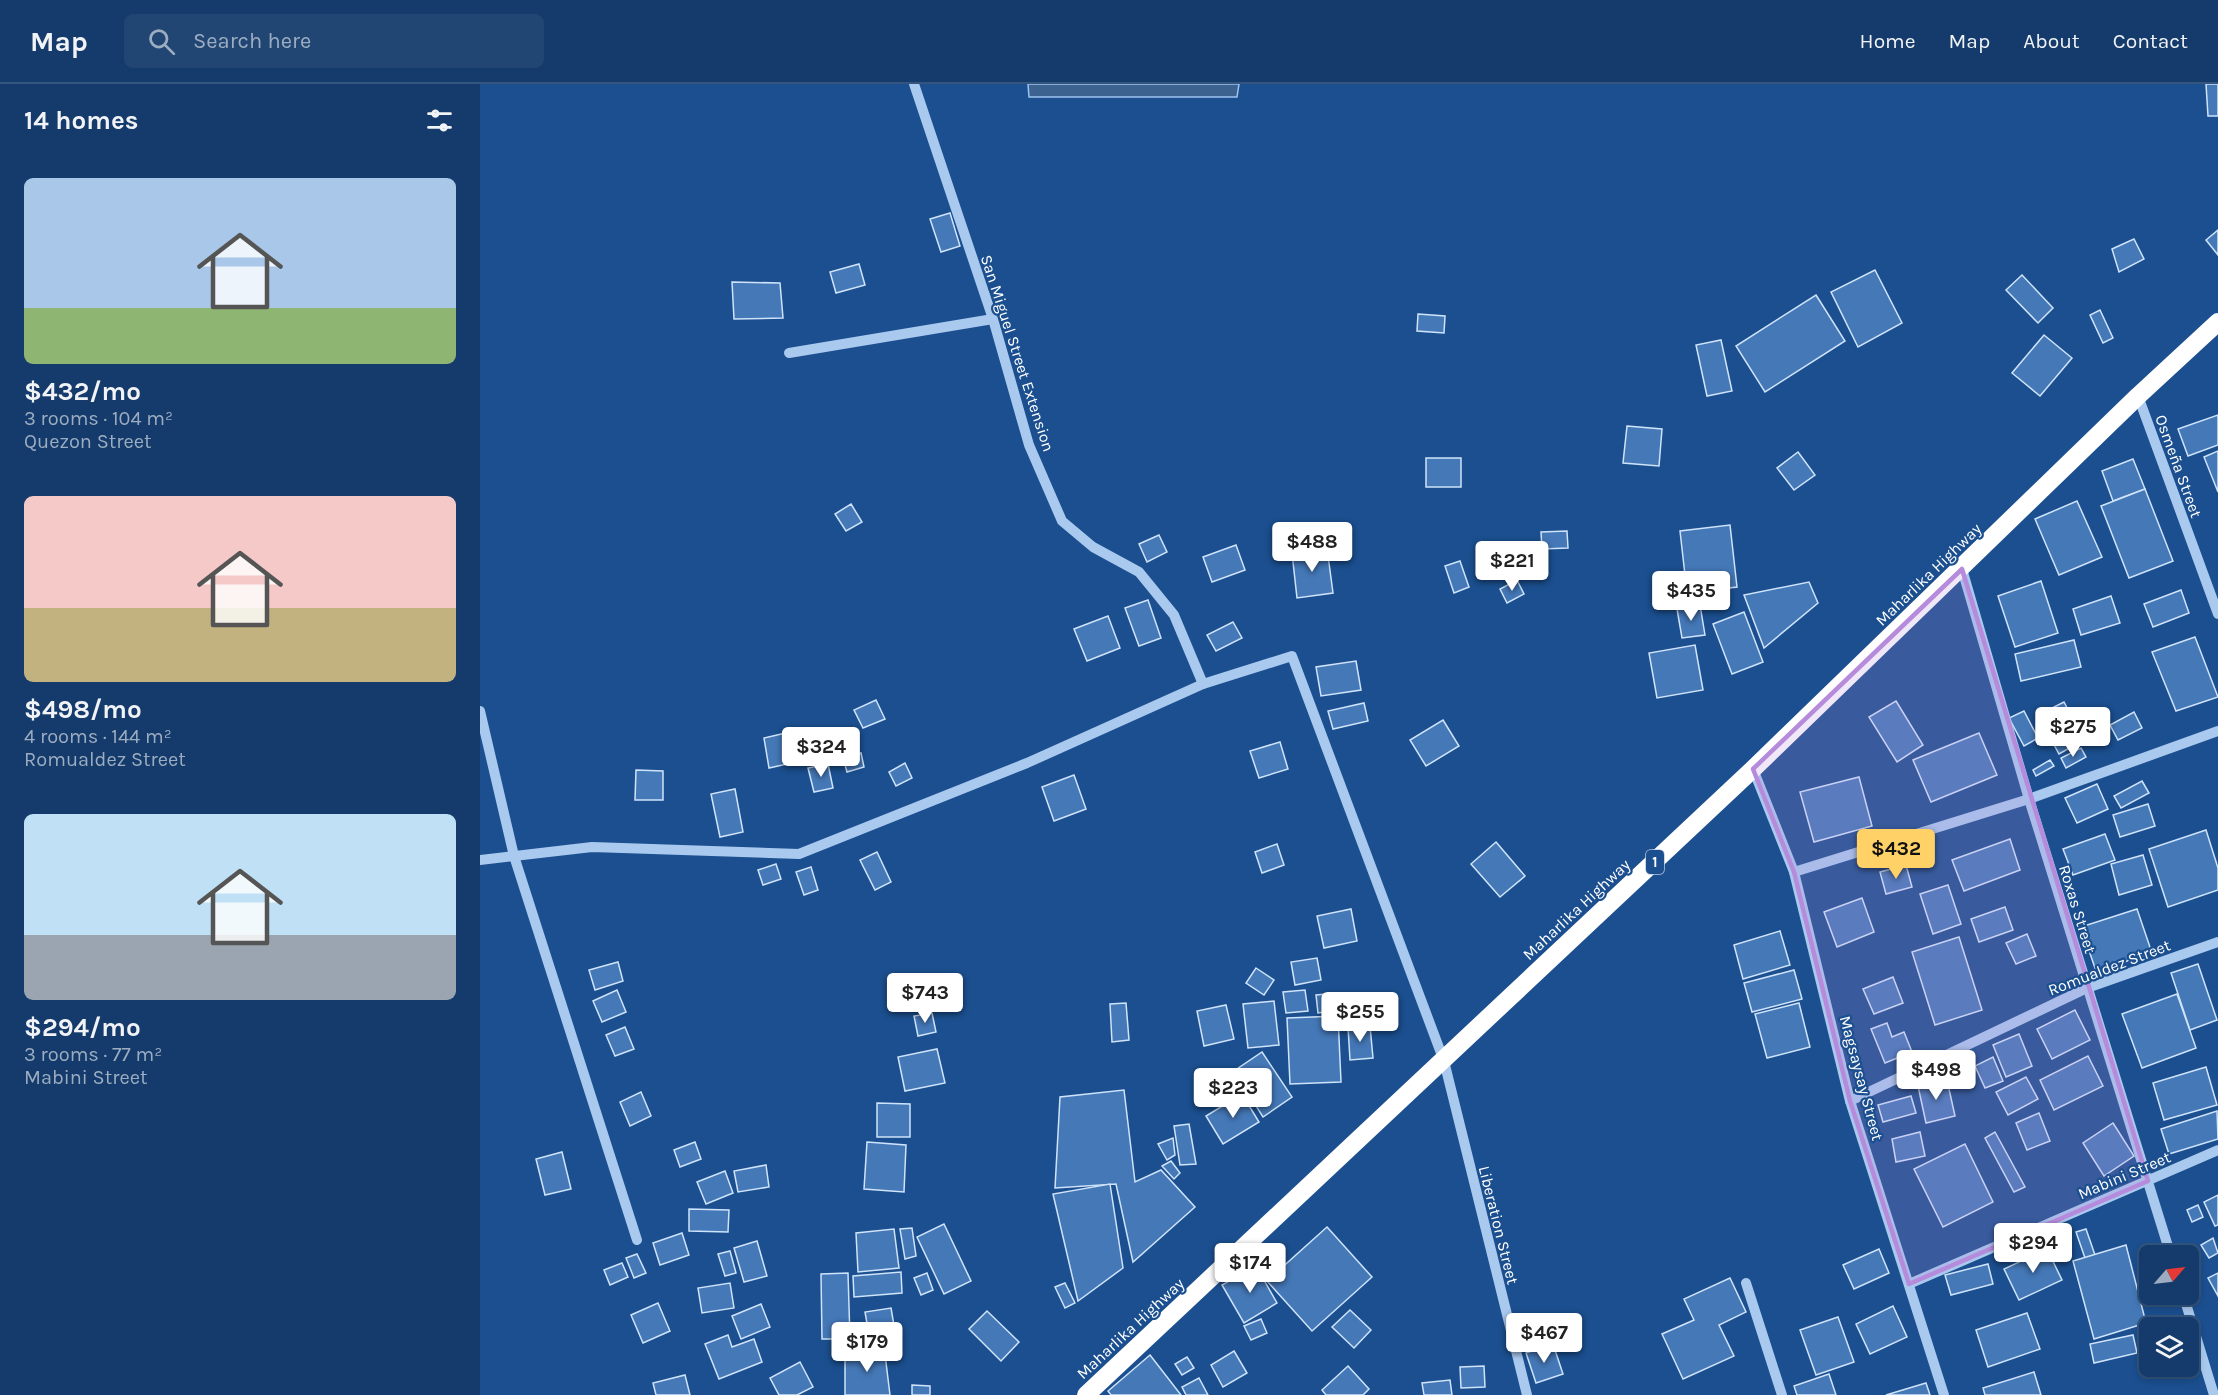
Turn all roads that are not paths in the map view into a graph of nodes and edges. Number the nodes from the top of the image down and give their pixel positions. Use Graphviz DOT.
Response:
graph roads {
  1 [pos="914,84"];
  2 [pos="993,320"];
  3 [pos="2218,322"];
  4 [pos="789,353"];
  5 [pos="2138,396"];
  6 [pos="1962,569"];
  7 [pos="2218,614"];
  8 [pos="1203,684"];
  9 [pos="480,711"];
  10 [pos="2218,731"];
  11 [pos="1753,769"];
  12 [pos="2029,799"];
  13 [pos="514,856"];
  14 [pos="480,860"];
  15 [pos="1794,872"];
  16 [pos="2218,942"];
  17 [pos="2087,988"];
  18 [pos="1444,1061"];
  19 [pos="1850,1101"];
  20 [pos="2218,1150"];
  21 [pos="2148,1181"];
  22 [pos="637,1240"];
  23 [pos="2168,1245"];
  24 [pos="1746,1283"];
  25 [pos="1909,1284"];
  26 [pos="2186,1305"];
  27 [pos="1086,1395"];
  28 [pos="1527,1395"];
  29 [pos="1782,1395"];
  30 [pos="1944,1395"];
  31 [pos="2214,1395"];
  1 -- 2 [label="street, San Miguel Street Extension"];
  2 -- 4 [label="street"];
  2 -- 8 [label="street, San Miguel Street Extension"];
  3 -- 5 [label="highway, Maharlika Highway / 1"];
  5 -- 6 [label="highway, Maharlika Highway / 1"];
  5 -- 7 [label="street, Osmeña Street"];
  6 -- 11 [label="highway, Maharlika Highway / 1"];
  6 -- 12 [label="street, Roxas Street"];
  8 -- 13 [label="street"];
  8 -- 18 [label="street, Liberation Street"];
  9 -- 13 [label="street"];
  10 -- 12 [label="street"];
  11 -- 15 [label="street, Magsaysay Street"];
  11 -- 18 [label="highway, Maharlika Highway / 1"];
  12 -- 15 [label="street"];
  12 -- 17 [label="street, Roxas Street"];
  13 -- 14 [label="street"];
  13 -- 22 [label="street"];
  15 -- 19 [label="street, Magsaysay Street"];
  16 -- 17 [label="street, Romualdez Street"];
  17 -- 19 [label="street, Romualdez Street"];
  17 -- 21 [label="street, Roxas Street"];
  18 -- 27 [label="highway, Maharlika Highway / 1"];
  18 -- 28 [label="street, Liberation Street"];
  19 -- 25 [label="street, Magsaysay Street"];
  20 -- 21 [label="street, Mabini Street"];
  21 -- 23 [label="street, Roxas Street"];
  21 -- 25 [label="street, Mabini Street"];
  24 -- 29 [label="street"];
  25 -- 30 [label="street, Magsaysay Street"];
  26 -- 31 [label="street"];
}
